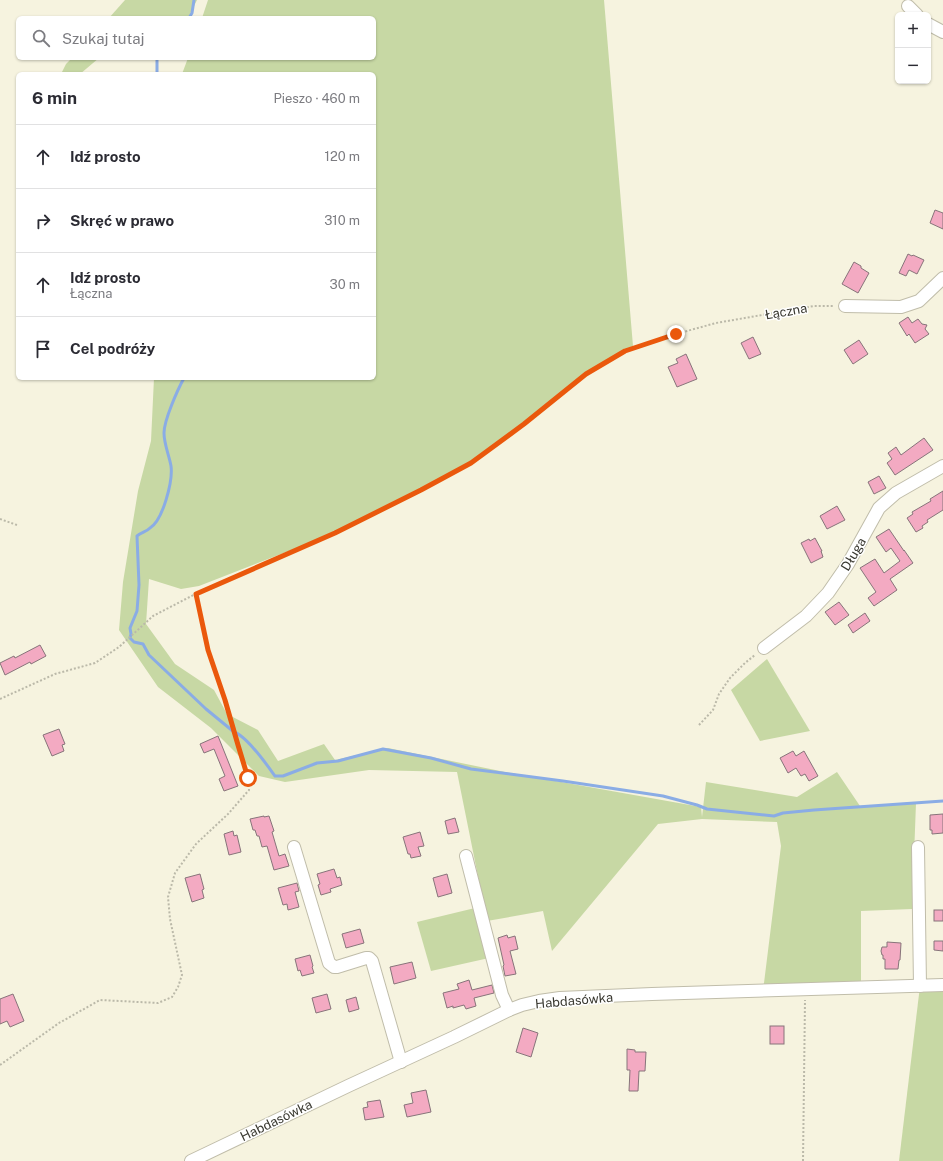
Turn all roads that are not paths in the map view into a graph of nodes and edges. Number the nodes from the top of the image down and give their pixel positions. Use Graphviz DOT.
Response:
graph roads {
  1 [pos="931,26"];
  2 [pos="943,32"];
  3 [pos="943,278"];
  4 [pos="845,306"];
  5 [pos="943,466"];
  6 [pos="764,648"];
  7 [pos="294,847"];
  8 [pos="918,847"];
  9 [pos="466,856"];
  10 [pos="943,985"];
  11 [pos="920,986"];
  12 [pos="509,1010"];
  13 [pos="401,1062"];
  14 [pos="192,1161"];
  1 -- 2 [label="street"];
  3 -- 4 [label="street"];
  5 -- 6 [label="street, Długa"];
  7 -- 13 [label="street"];
  8 -- 11 [label="street"];
  9 -- 12 [label="street"];
  10 -- 11 [label="street, Habdasówka"];
  11 -- 12 [label="street, Habdasówka"];
  12 -- 13 [label="street, Habdasówka"];
  13 -- 14 [label="street, Habdasówka"];
}
